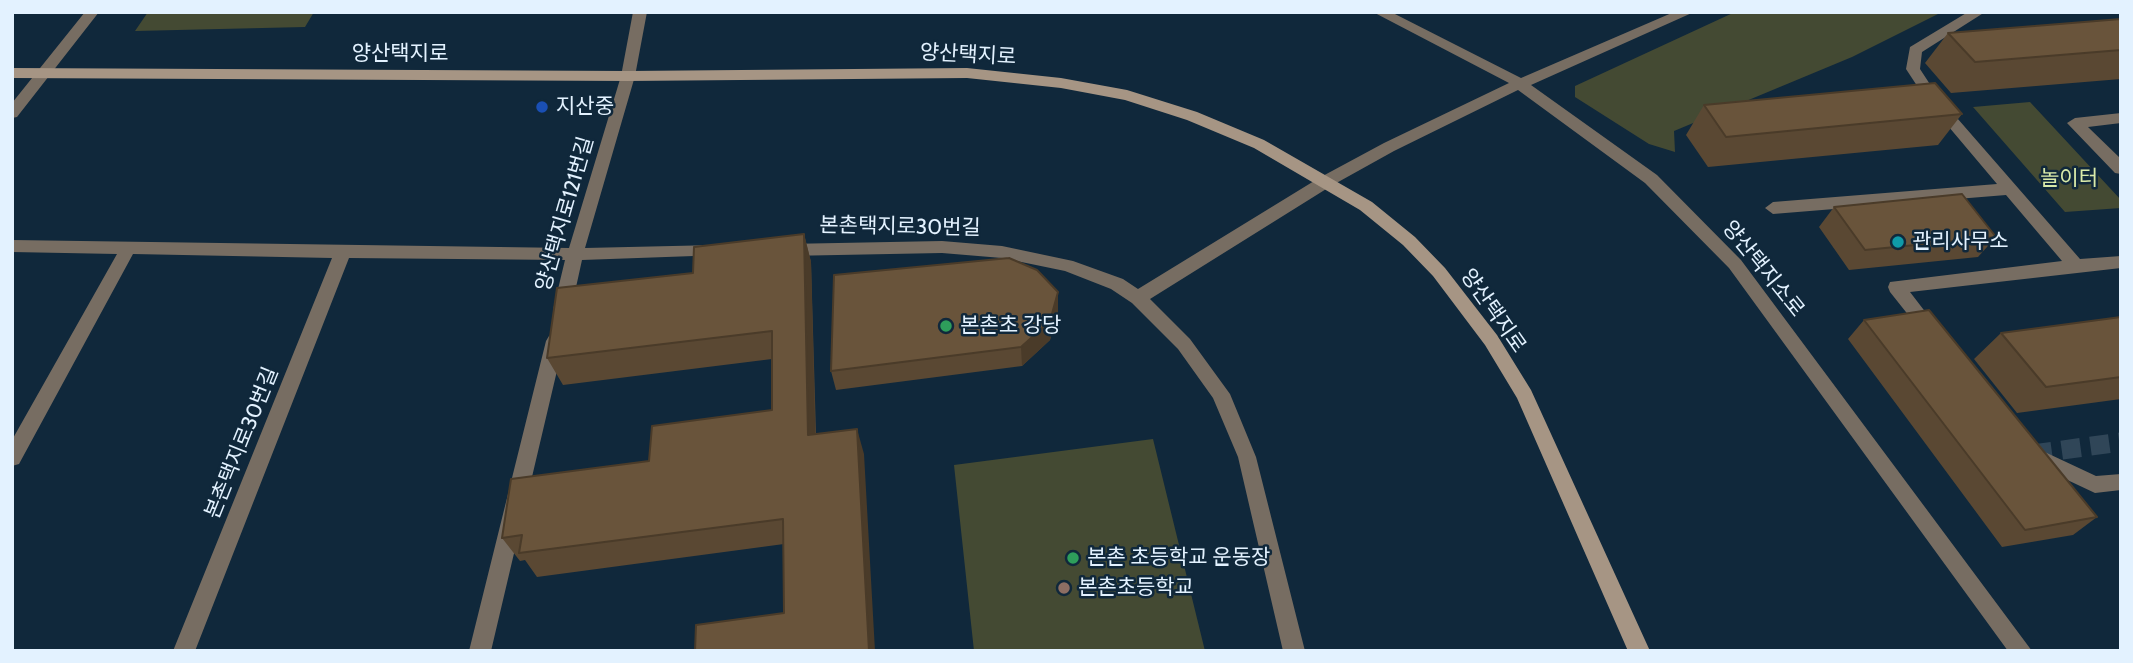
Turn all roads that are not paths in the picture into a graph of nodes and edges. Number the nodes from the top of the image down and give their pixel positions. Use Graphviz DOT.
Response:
graph roads {
  1 [pos="92,12"];
  2 [pos="640,12"];
  3 [pos="1380,12"];
  4 [pos="1687,12"];
  5 [pos="1978,12"];
  6 [pos="12,73"];
  7 [pos="44,73"];
  8 [pos="628,76"];
  9 [pos="1519,85"];
  10 [pos="12,113"];
  11 [pos="2121,118"];
  12 [pos="2121,169"];
  13 [pos="1325,182"];
  14 [pos="2011,189"];
  15 [pos="1773,208"];
  16 [pos="12,246"];
  17 [pos="129,247"];
  18 [pos="765,250"];
  19 [pos="738,251"];
  20 [pos="343,252"];
  21 [pos="576,254"];
  22 [pos="2121,262"];
  23 [pos="2076,266"];
  24 [pos="1138,299"];
  25 [pos="1947,350"];
  26 [pos="2024,444"];
  27 [pos="12,458"];
  28 [pos="2121,482"];
  29 [pos="184,651"];
  30 [pos="481,651"];
  31 [pos="1294,651"];
  32 [pos="1639,651"];
  33 [pos="2021,651"];
  1 -- 7 [label="street"];
  2 -- 8 [label="street"];
  3 -- 9 [label="street, 양산택지소로"];
  4 -- 9 [label="street"];
  5 -- 14 [label="street"];
  6 -- 7 [label="street, 양산택지로"];
  7 -- 8 [label="street, 양산택지로"];
  7 -- 10 [label="street"];
  8 -- 13 [label="street, 양산택지로"];
  8 -- 21 [label="street, 양산택지로121번길"];
  9 -- 13 [label="street"];
  9 -- 33 [label="street, 양산택지소로"];
  11 -- 12 [label="street"];
  13 -- 24 [label="street"];
  13 -- 32 [label="street, 양산택지로"];
  14 -- 15 [label="street"];
  14 -- 23 [label="street"];
  16 -- 17 [label="street"];
  17 -- 20 [label="street"];
  17 -- 27 [label="street"];
  18 -- 24 [label="street, 본촌택지로30번길"];
  19 -- 21 [label="street"];
  20 -- 21 [label="street"];
  20 -- 29 [label="street, 본촌택지로30번길"];
  21 -- 30 [label="street, 양산택지로121번길"];
  22 -- 23 [label="street"];
  23 -- 25 [label="street"];
  24 -- 31 [label="street, 본촌택지로30번길"];
  26 -- 28 [label="street"];
}
